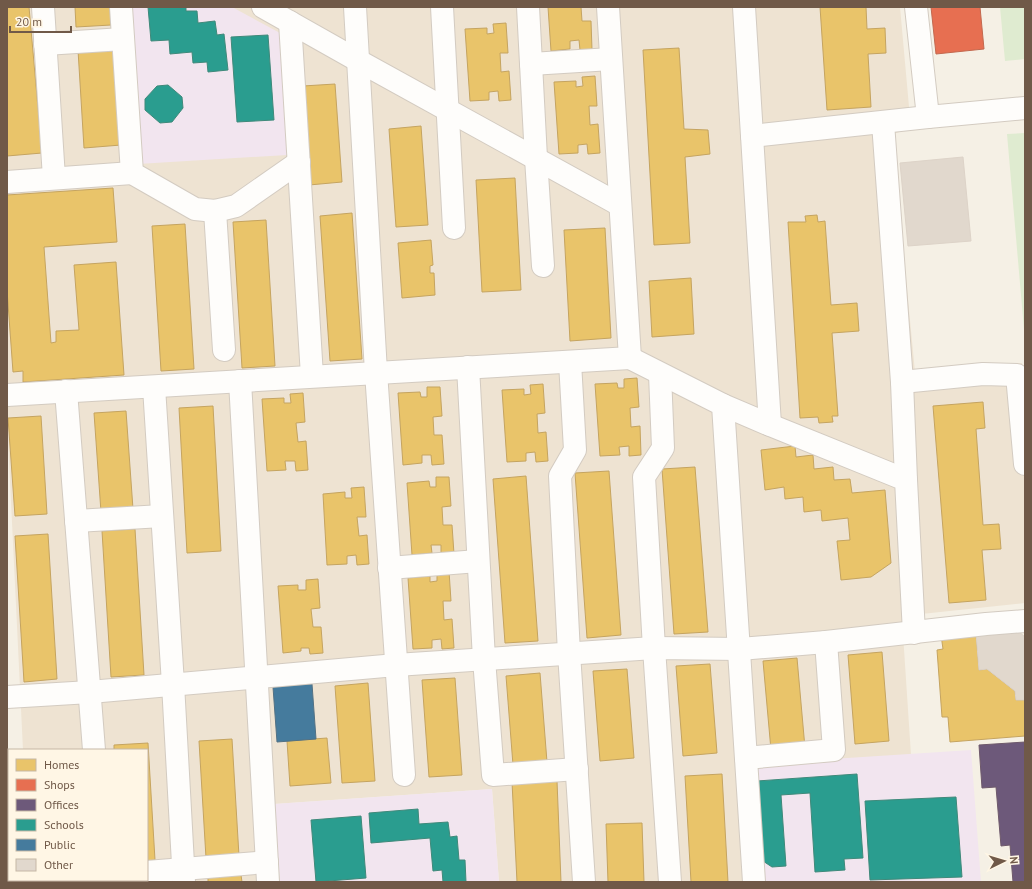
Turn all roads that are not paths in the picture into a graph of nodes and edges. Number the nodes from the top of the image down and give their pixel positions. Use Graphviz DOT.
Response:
graph roads {
  1 [pos="43,7"];
  2 [pos="122,7"];
  3 [pos="263,7"];
  4 [pos="355,7"];
  5 [pos="442,7"];
  6 [pos="528,7"];
  7 [pos="608,7"];
  8 [pos="744,7"];
  9 [pos="916,7"];
  10 [pos="290,22"];
  11 [pos="124,39"];
  12 [pos="45,44"];
  13 [pos="611,59"];
  14 [pos="357,60"];
  15 [pos="531,64"];
  16 [pos="1025,108"];
  17 [pos="447,109"];
  18 [pos="928,117"];
  19 [pos="883,123"];
  20 [pos="752,136"];
  21 [pos="536,158"];
  22 [pos="298,162"];
  23 [pos="132,173"];
  24 [pos="54,178"];
  25 [pos="7,182"];
  26 [pos="620,205"];
  27 [pos="215,211"];
  28 [pos="454,228"];
  29 [pos="543,266"];
  30 [pos="224,350"];
  31 [pos="630,358"];
  32 [pos="570,362"];
  33 [pos="468,367"];
  34 [pos="376,372"];
  35 [pos="660,374"];
  36 [pos="312,376"];
  37 [pos="240,380"];
  38 [pos="902,382"];
  39 [pos="154,387"];
  40 [pos="66,391"];
  41 [pos="7,395"];
  42 [pos="723,404"];
  43 [pos="770,425"];
  44 [pos="1025,464"];
  45 [pos="906,480"];
  46 [pos="162,516"];
  47 [pos="76,521"];
  48 [pos="478,561"];
  49 [pos="389,568"];
  50 [pos="1025,621"];
  51 [pos="914,633"];
  52 [pos="826,642"];
  53 [pos="654,648"];
  54 [pos="740,649"];
  55 [pos="569,653"];
  56 [pos="484,659"];
  57 [pos="396,665"];
  58 [pos="257,677"];
  59 [pos="173,684"];
  60 [pos="90,692"];
  61 [pos="7,697"];
  62 [pos="94,749"];
  63 [pos="746,758"];
  64 [pos="577,769"];
  65 [pos="404,775"];
  66 [pos="148,872"];
  67 [pos="268,872"];
  68 [pos="184,875"];
  69 [pos="584,882"];
  70 [pos="670,882"];
  71 [pos="754,882"];
  1 -- 12 [label="lane"];
  2 -- 11 [label="lane"];
  3 -- 10 [label="lane"];
  4 -- 14 [label="lane"];
  5 -- 17 [label="lane"];
  6 -- 15 [label="lane"];
  7 -- 13 [label="lane"];
  8 -- 20 [label="lane"];
  9 -- 18 [label="lane"];
  10 -- 14 [label="lane"];
  10 -- 22 [label="lane"];
  11 -- 12 [label="lane"];
  11 -- 23 [label="lane"];
  12 -- 24 [label="lane"];
  13 -- 15 [label="lane"];
  13 -- 26 [label="lane"];
  14 -- 17 [label="lane"];
  14 -- 34 [label="lane"];
  15 -- 21 [label="lane"];
  16 -- 18 [label="lane"];
  17 -- 21 [label="lane"];
  17 -- 28 [label="lane"];
  18 -- 19 [label="lane"];
  19 -- 20 [label="lane"];
  19 -- 38 [label="lane"];
  20 -- 43 [label="lane"];
  21 -- 26 [label="lane"];
  21 -- 29 [label="lane"];
  22 -- 27 [label="lane"];
  22 -- 36 [label="lane"];
  23 -- 24 [label="lane"];
  23 -- 27 [label="lane"];
  24 -- 25 [label="lane"];
  26 -- 31 [label="lane"];
  27 -- 30 [label="lane"];
  31 -- 32 [label="lane"];
  31 -- 35 [label="lane"];
  32 -- 33 [label="lane"];
  32 -- 55 [label="lane"];
  33 -- 34 [label="lane"];
  33 -- 48 [label="lane"];
  34 -- 36 [label="lane"];
  34 -- 49 [label="lane"];
  35 -- 42 [label="lane"];
  35 -- 53 [label="lane"];
  36 -- 37 [label="lane"];
  37 -- 39 [label="lane"];
  37 -- 58 [label="lane"];
  38 -- 44 [label="lane"];
  38 -- 45 [label="lane"];
  39 -- 40 [label="lane"];
  39 -- 46 [label="lane"];
  40 -- 41 [label="lane"];
  40 -- 47 [label="lane"];
  42 -- 43 [label="lane"];
  42 -- 54 [label="lane"];
  43 -- 45 [label="lane"];
  45 -- 51 [label="lane"];
  46 -- 47 [label="lane"];
  46 -- 59 [label="lane"];
  47 -- 60 [label="lane"];
  48 -- 49 [label="lane"];
  48 -- 56 [label="lane"];
  49 -- 57 [label="lane"];
  50 -- 51 [label="lane"];
  51 -- 52 [label="lane"];
  52 -- 54 [label="lane"];
  52 -- 63 [label="lane"];
  53 -- 54 [label="lane"];
  53 -- 55 [label="lane"];
  53 -- 70 [label="lane"];
  54 -- 63 [label="lane"];
  55 -- 56 [label="lane"];
  55 -- 64 [label="lane"];
  56 -- 57 [label="lane"];
  56 -- 64 [label="lane"];
  57 -- 58 [label="lane"];
  57 -- 65 [label="lane"];
  58 -- 59 [label="lane"];
  58 -- 67 [label="lane"];
  59 -- 60 [label="lane"];
  59 -- 68 [label="lane"];
  60 -- 61 [label="lane"];
  60 -- 62 [label="lane"];
  63 -- 71 [label="lane"];
  64 -- 69 [label="lane"];
  66 -- 68 [label="lane"];
  67 -- 68 [label="lane"];
}
